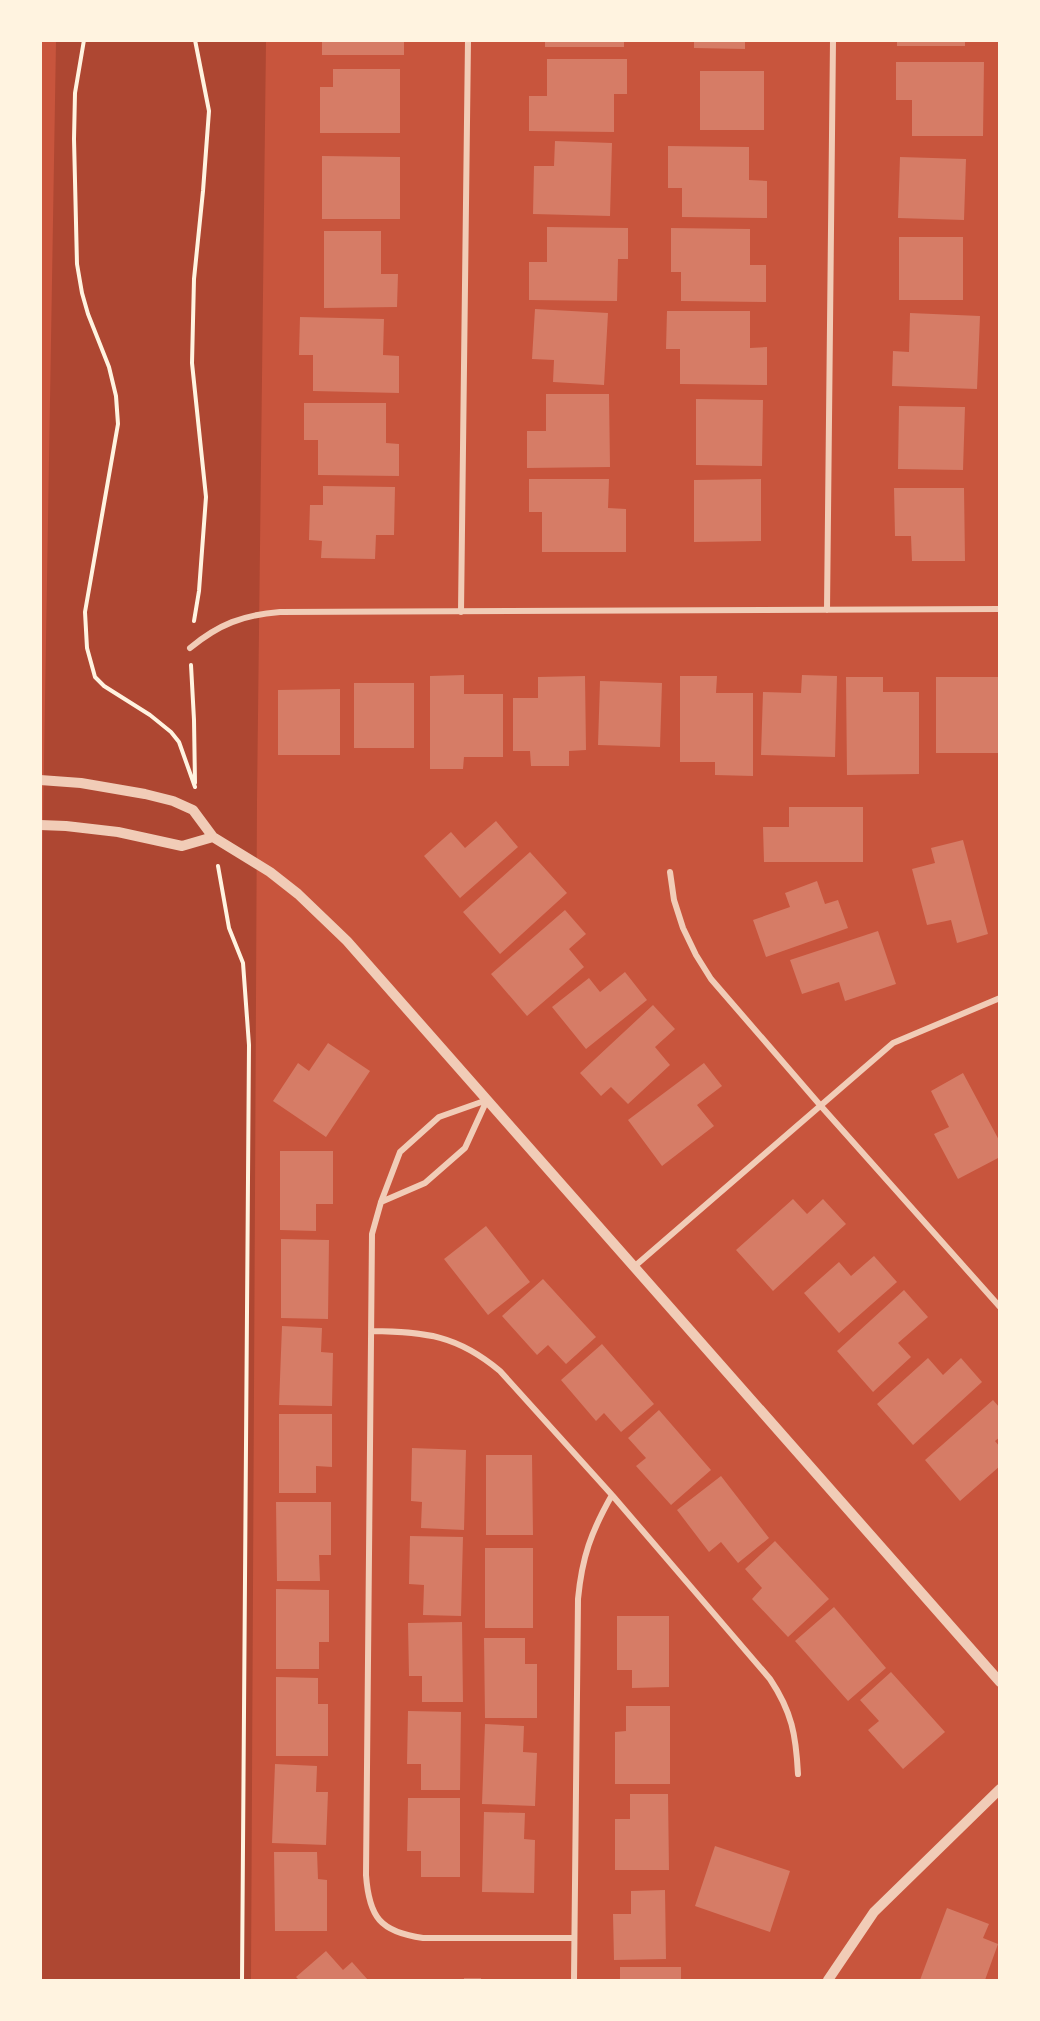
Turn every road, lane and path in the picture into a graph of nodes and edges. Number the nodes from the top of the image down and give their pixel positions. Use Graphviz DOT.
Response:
graph roads {
  1 [pos="84,40"];
  2 [pos="195,40"];
  3 [pos="468,40"];
  4 [pos="833,40"];
  5 [pos="999,609"];
  6 [pos="827,610"];
  7 [pos="461,612"];
  8 [pos="190,648"];
  9 [pos="44,780"];
  10 [pos="195,787"];
  11 [pos="199,797"];
  12 [pos="43,824"];
  13 [pos="213,837"];
  14 [pos="670,872"];
  15 [pos="999,998"];
  16 [pos="487,1100"];
  17 [pos="820,1105"];
  18 [pos="381,1202"];
  19 [pos="635,1266"];
  20 [pos="999,1307"];
  21 [pos="371,1331"];
  22 [pos="612,1495"];
  23 [pos="999,1682"];
  24 [pos="798,1774"];
  25 [pos="999,1789"];
  26 [pos="574,1938"];
  27 [pos="242,1980"];
  28 [pos="574,1980"];
  29 [pos="828,1980"];
  1 -- 10 [label="path"];
  2 -- 8 [label="path"];
  3 -- 7 [label="street"];
  4 -- 6 [label="street"];
  5 -- 6 [label="street"];
  6 -- 7 [label="street"];
  7 -- 8 [label="street"];
  8 -- 10 [label="path"];
  9 -- 13 [label="street"];
  10 -- 11 [label="path"];
  12 -- 13 [label="street"];
  13 -- 16 [label="street"];
  13 -- 27 [label="path"];
  14 -- 17 [label="street"];
  15 -- 17 [label="street"];
  16 -- 18 [label="street"];
  16 -- 18 [label="street"];
  16 -- 19 [label="street"];
  17 -- 19 [label="street"];
  17 -- 20 [label="street"];
  18 -- 21 [label="street"];
  19 -- 23 [label="street"];
  21 -- 22 [label="street"];
  21 -- 26 [label="street"];
  22 -- 24 [label="street"];
  22 -- 26 [label="street"];
  25 -- 29 [label="street"];
  26 -- 28 [label="street"];
}
